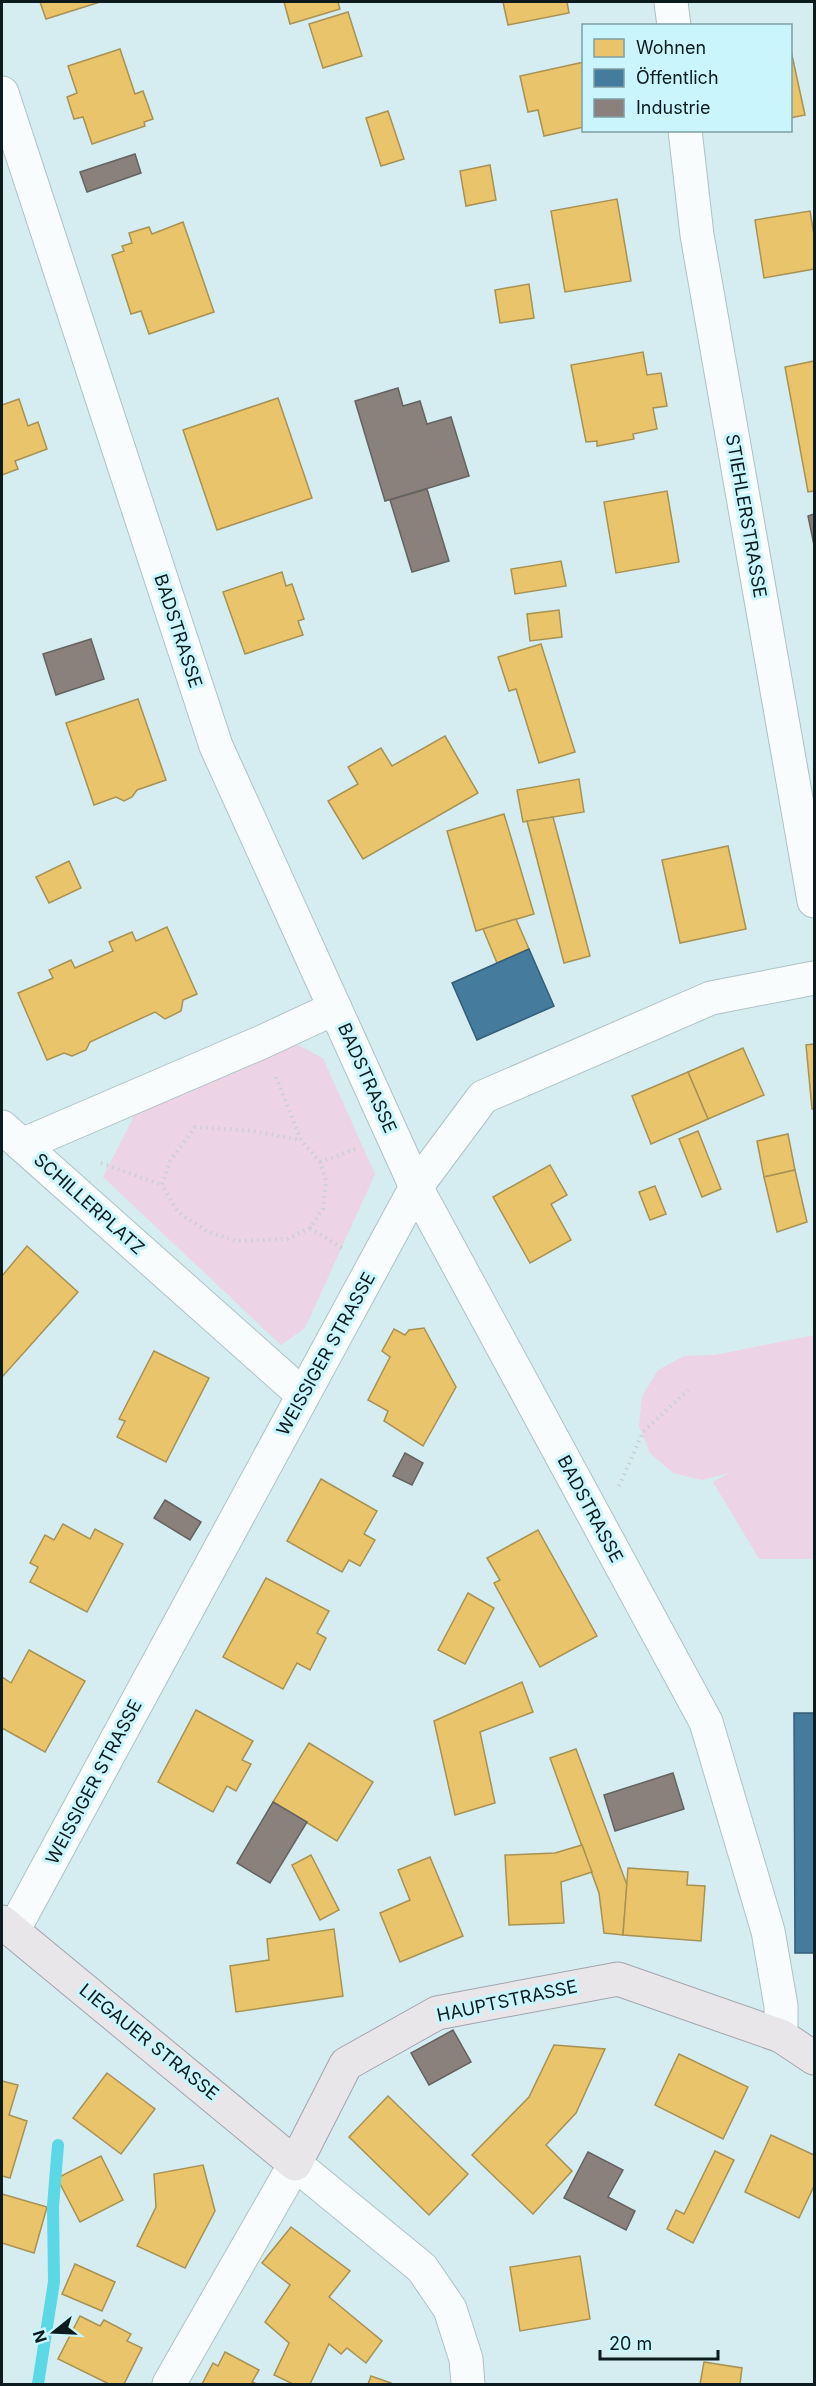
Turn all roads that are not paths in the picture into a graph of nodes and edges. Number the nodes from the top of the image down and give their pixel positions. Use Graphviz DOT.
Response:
graph roads {
  1 [pos="671,2"];
  2 [pos="674,24"];
  3 [pos="2,93"];
  4 [pos="685,132"];
  5 [pos="814,901"];
  6 [pos="814,978"];
  7 [pos="335,1008"];
  8 [pos="12,1136"];
  9 [pos="416,1187"];
  10 [pos="303,1395"];
  11 [pos="7,1926"];
  12 [pos="781,2036"];
  13 [pos="814,2058"];
  14 [pos="295,2164"];
  15 [pos="169,2385"];
  16 [pos="468,2385"];
  1 -- 2 [label="street"];
  3 -- 7 [label="street, BADSTRASSE"];
  4 -- 5 [label="street, STIEHLERSTRASSE"];
  6 -- 9 [label="street, WEISSIGER STRASSE"];
  7 -- 8 [label="street, SCHILLERPLATZ"];
  7 -- 9 [label="street, BADSTRASSE"];
  8 -- 10 [label="street, SCHILLERPLATZ"];
  9 -- 10 [label="street, WEISSIGER STRASSE"];
  9 -- 12 [label="street, BADSTRASSE"];
  10 -- 11 [label="street, WEISSIGER STRASSE"];
  11 -- 14 [label="main road, LIEGAUER STRASSE"];
  12 -- 13 [label="main road, HAUPTSTRASSE"];
  12 -- 14 [label="main road, HAUPTSTRASSE"];
  14 -- 15 [label="street, HAUPTSTRASSE"];
  14 -- 16 [label="street"];
}
